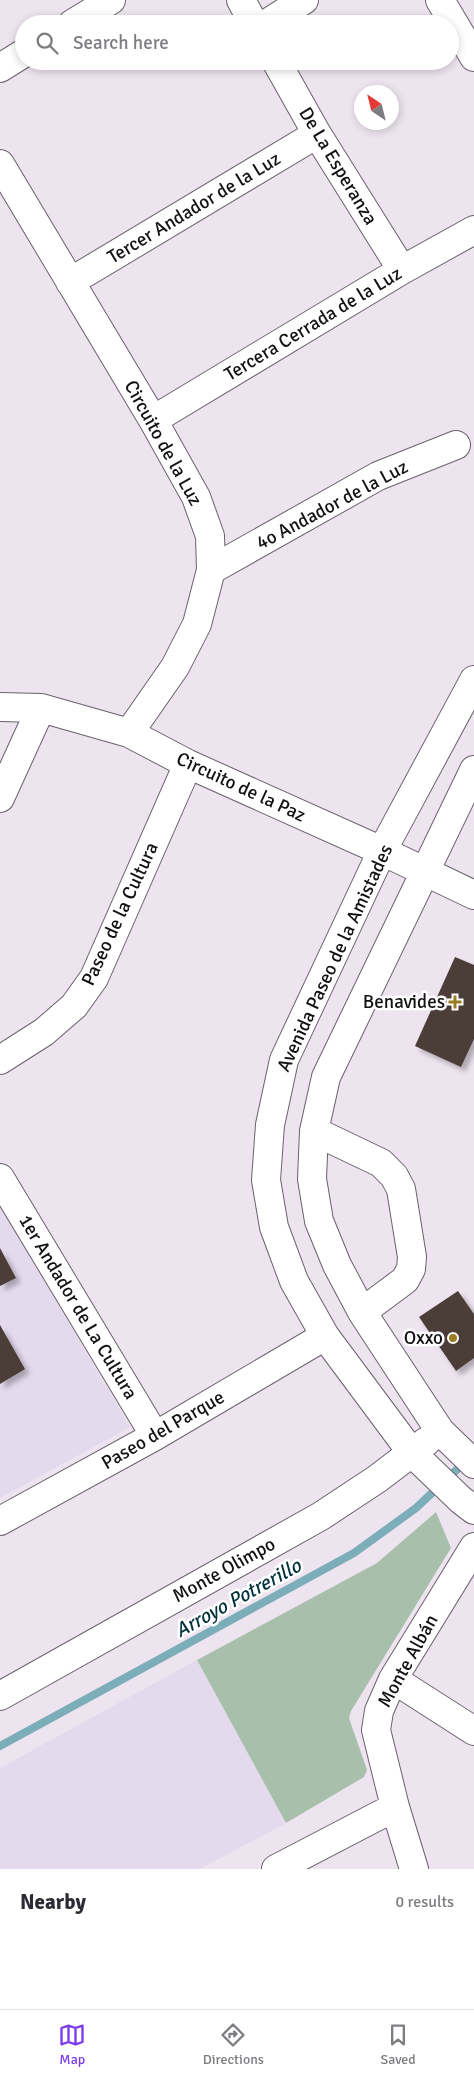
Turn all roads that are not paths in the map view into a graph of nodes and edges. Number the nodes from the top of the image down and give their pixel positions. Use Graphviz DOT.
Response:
graph roads {
  1 [pos="111,0"];
  2 [pos="241,0"];
  3 [pos="304,0"];
  4 [pos="440,0"];
  5 [pos="87,15"];
  6 [pos="249,15"];
  7 [pos="280,15"];
  8 [pos="449,15"];
  9 [pos="459,32"];
  10 [pos="474,57"];
  11 [pos="15,59"];
  12 [pos="0,68"];
  13 [pos="281,70"];
  14 [pos="317,134"];
  15 [pos="0,164"];
  16 [pos="474,230"];
  17 [pos="402,270"];
  18 [pos="70,282"];
  19 [pos="153,420"];
  20 [pos="456,445"];
  21 [pos="212,570"];
  22 [pos="474,680"];
  23 [pos="1,705"];
  24 [pos="40,708"];
  25 [pos="128,733"];
  26 [pos="188,764"];
  27 [pos="474,770"];
  28 [pos="0,798"];
  29 [pos="382,851"];
  30 [pos="426,873"];
  31 [pos="474,895"];
  32 [pos="0,1060"];
  33 [pos="314,1131"];
  34 [pos="0,1178"];
  35 [pos="362,1312"];
  36 [pos="325,1336"];
  37 [pos="155,1436"];
  38 [pos="456,1447"];
  39 [pos="412,1453"];
  40 [pos="468,1505"];
  41 [pos="0,1521"];
  42 [pos="474,1547"];
  43 [pos="393,1679"];
  44 [pos="0,1696"];
  45 [pos="474,1731"];
  46 [pos="395,1807"];
  47 [pos="276,1869"];
  48 [pos="414,1869"];
  1 -- 5 [label="street"];
  2 -- 6 [label="street"];
  3 -- 7 [label="street"];
  4 -- 8 [label="street"];
  9 -- 10 [label="street"];
  11 -- 12 [label="street"];
  13 -- 14 [label="street, De La Esperanza"];
  14 -- 17 [label="street, De La Esperanza"];
  14 -- 18 [label="street, Tercer Andador de la Luz"];
  15 -- 18 [label="street, Circuito de la Luz"];
  16 -- 17 [label="street, Tercera Cerrada de la Luz"];
  17 -- 19 [label="street, Tercera Cerrada de la Luz"];
  18 -- 19 [label="street, Circuito de la Luz"];
  19 -- 21 [label="street, Circuito de la Luz"];
  20 -- 21 [label="street, 4o Andador de la Luz"];
  21 -- 25 [label="street, Circuito de la Luz"];
  22 -- 29 [label="street, Avenida Paseo de la Amistades"];
  23 -- 24 [label="street, Circuito de la Paz"];
  24 -- 25 [label="street, Circuito de la Paz"];
  24 -- 28 [label="street"];
  25 -- 26 [label="street, Circuito de la Paz"];
  26 -- 29 [label="street, Circuito de la Paz"];
  26 -- 32 [label="street, Paseo de la Cultura"];
  27 -- 30 [label="street"];
  29 -- 30 [label="street, Circuito de la Paz"];
  29 -- 36 [label="street, Avenida Paseo de la Amistades"];
  30 -- 31 [label="street, Circuito de la Paz"];
  30 -- 33 [label="street"];
  33 -- 35 [label="street"];
  33 -- 35 [label="street"];
  34 -- 37 [label="street, 1er Andador de La Cultura"];
  35 -- 38 [label="street"];
  36 -- 37 [label="street, Paseo del Parque"];
  36 -- 39 [label="street, Avenida Paseo de la Amistades"];
  37 -- 41 [label="street, Paseo del Parque"];
  38 -- 39 [label="street, Monte Olimpo"];
  39 -- 40 [label="street, Avenida Paseo de la Amistades"];
  39 -- 44 [label="street, Monte Olimpo"];
  42 -- 43 [label="street, Monte Albán"];
  43 -- 45 [label="street"];
  43 -- 46 [label="street, Monte Albán"];
  46 -- 47 [label="street"];
  46 -- 48 [label="street, Monte Albán"];
}
